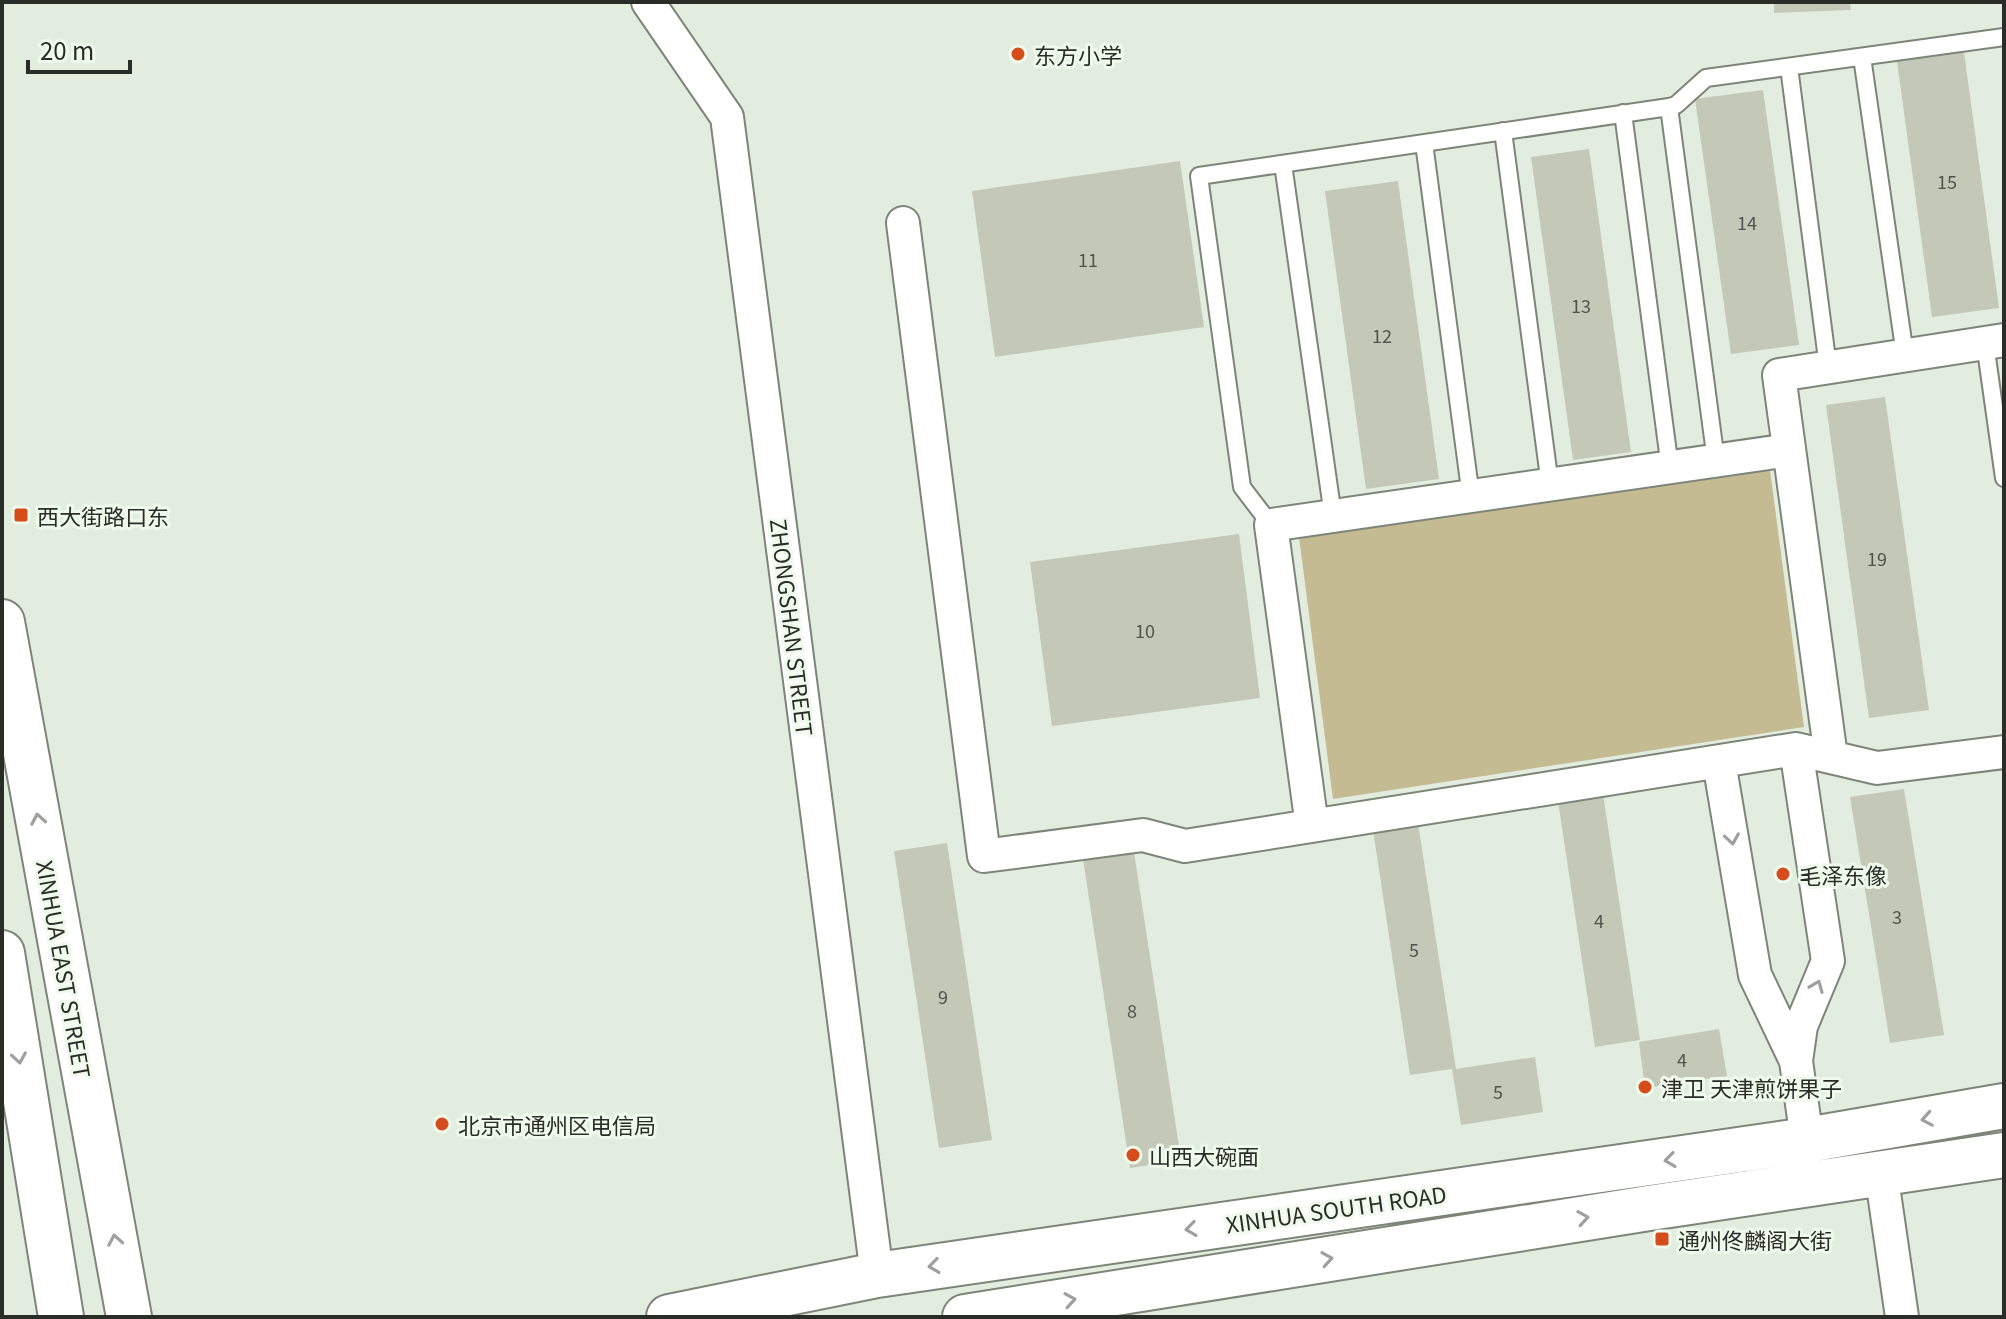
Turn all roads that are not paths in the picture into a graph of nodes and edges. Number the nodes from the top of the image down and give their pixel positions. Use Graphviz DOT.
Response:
graph roads {
  1 [pos="648,2"];
  2 [pos="2004,37"];
  3 [pos="1862,57"];
  4 [pos="1789,67"];
  5 [pos="1669,107"];
  6 [pos="1623,113"];
  7 [pos="1503,131"];
  8 [pos="1424,143"];
  9 [pos="1283,164"];
  10 [pos="903,223"];
  11 [pos="1995,342"];
  12 [pos="1905,355"];
  13 [pos="1828,367"];
  14 [pos="1789,450"];
  15 [pos="1716,461"];
  16 [pos="1670,468"];
  17 [pos="2004,478"];
  18 [pos="1550,485"];
  19 [pos="1471,497"];
  20 [pos="1333,516"];
  21 [pos="1271,525"];
  22 [pos="2,622"];
  23 [pos="1796,749"];
  24 [pos="2004,752"];
  25 [pos="1831,757"];
  26 [pos="1719,762"];
  27 [pos="1312,826"];
  28 [pos="2,953"];
  29 [pos="1796,1061"];
  30 [pos="2004,1106"];
  31 [pos="1807,1140"];
  32 [pos="2004,1155"];
  33 [pos="1881,1172"];
  34 [pos="877,1275"];
  35 [pos="61,1317"];
  36 [pos="129,1317"];
  37 [pos="669,1317"];
  38 [pos="965,1317"];
  39 [pos="1902,1317"];
  1 -- 34 [label="street, ZHONGSHAN STREET"];
  2 -- 3 [label="lane"];
  3 -- 4 [label="lane"];
  3 -- 12 [label="lane"];
  4 -- 5 [label="lane"];
  4 -- 13 [label="lane"];
  5 -- 6 [label="lane"];
  5 -- 15 [label="lane"];
  6 -- 7 [label="lane"];
  6 -- 16 [label="lane"];
  7 -- 8 [label="lane"];
  7 -- 18 [label="lane"];
  8 -- 9 [label="lane"];
  8 -- 19 [label="lane"];
  9 -- 20 [label="lane"];
  9 -- 21 [label="lane"];
  10 -- 27 [label="street"];
  11 -- 12 [label="street"];
  11 -- 17 [label="lane"];
  12 -- 13 [label="street"];
  13 -- 14 [label="street"];
  14 -- 15 [label="street"];
  14 -- 25 [label="street"];
  15 -- 16 [label="street"];
  16 -- 18 [label="street"];
  18 -- 19 [label="street"];
  19 -- 20 [label="street"];
  20 -- 21 [label="street"];
  21 -- 27 [label="street"];
  36 -- 22 [label="main road, XINHUA EAST STREET, one-way"];
  23 -- 25 [label="street"];
  23 -- 26 [label="street"];
  29 -- 23 [label="street, one-way"];
  24 -- 25 [label="street"];
  26 -- 27 [label="street"];
  26 -- 29 [label="street, one-way"];
  28 -- 35 [label="main road, one-way"];
  29 -- 31 [label="street"];
  30 -- 31 [label="main road, XINHUA SOUTH ROAD, one-way"];
  31 -- 34 [label="main road, XINHUA SOUTH ROAD, one-way"];
  32 -- 33 [label="main road"];
  38 -- 33 [label="main road, one-way"];
  33 -- 39 [label="street"];
  34 -- 37 [label="main road, XINHUA SOUTH ROAD"];
}
